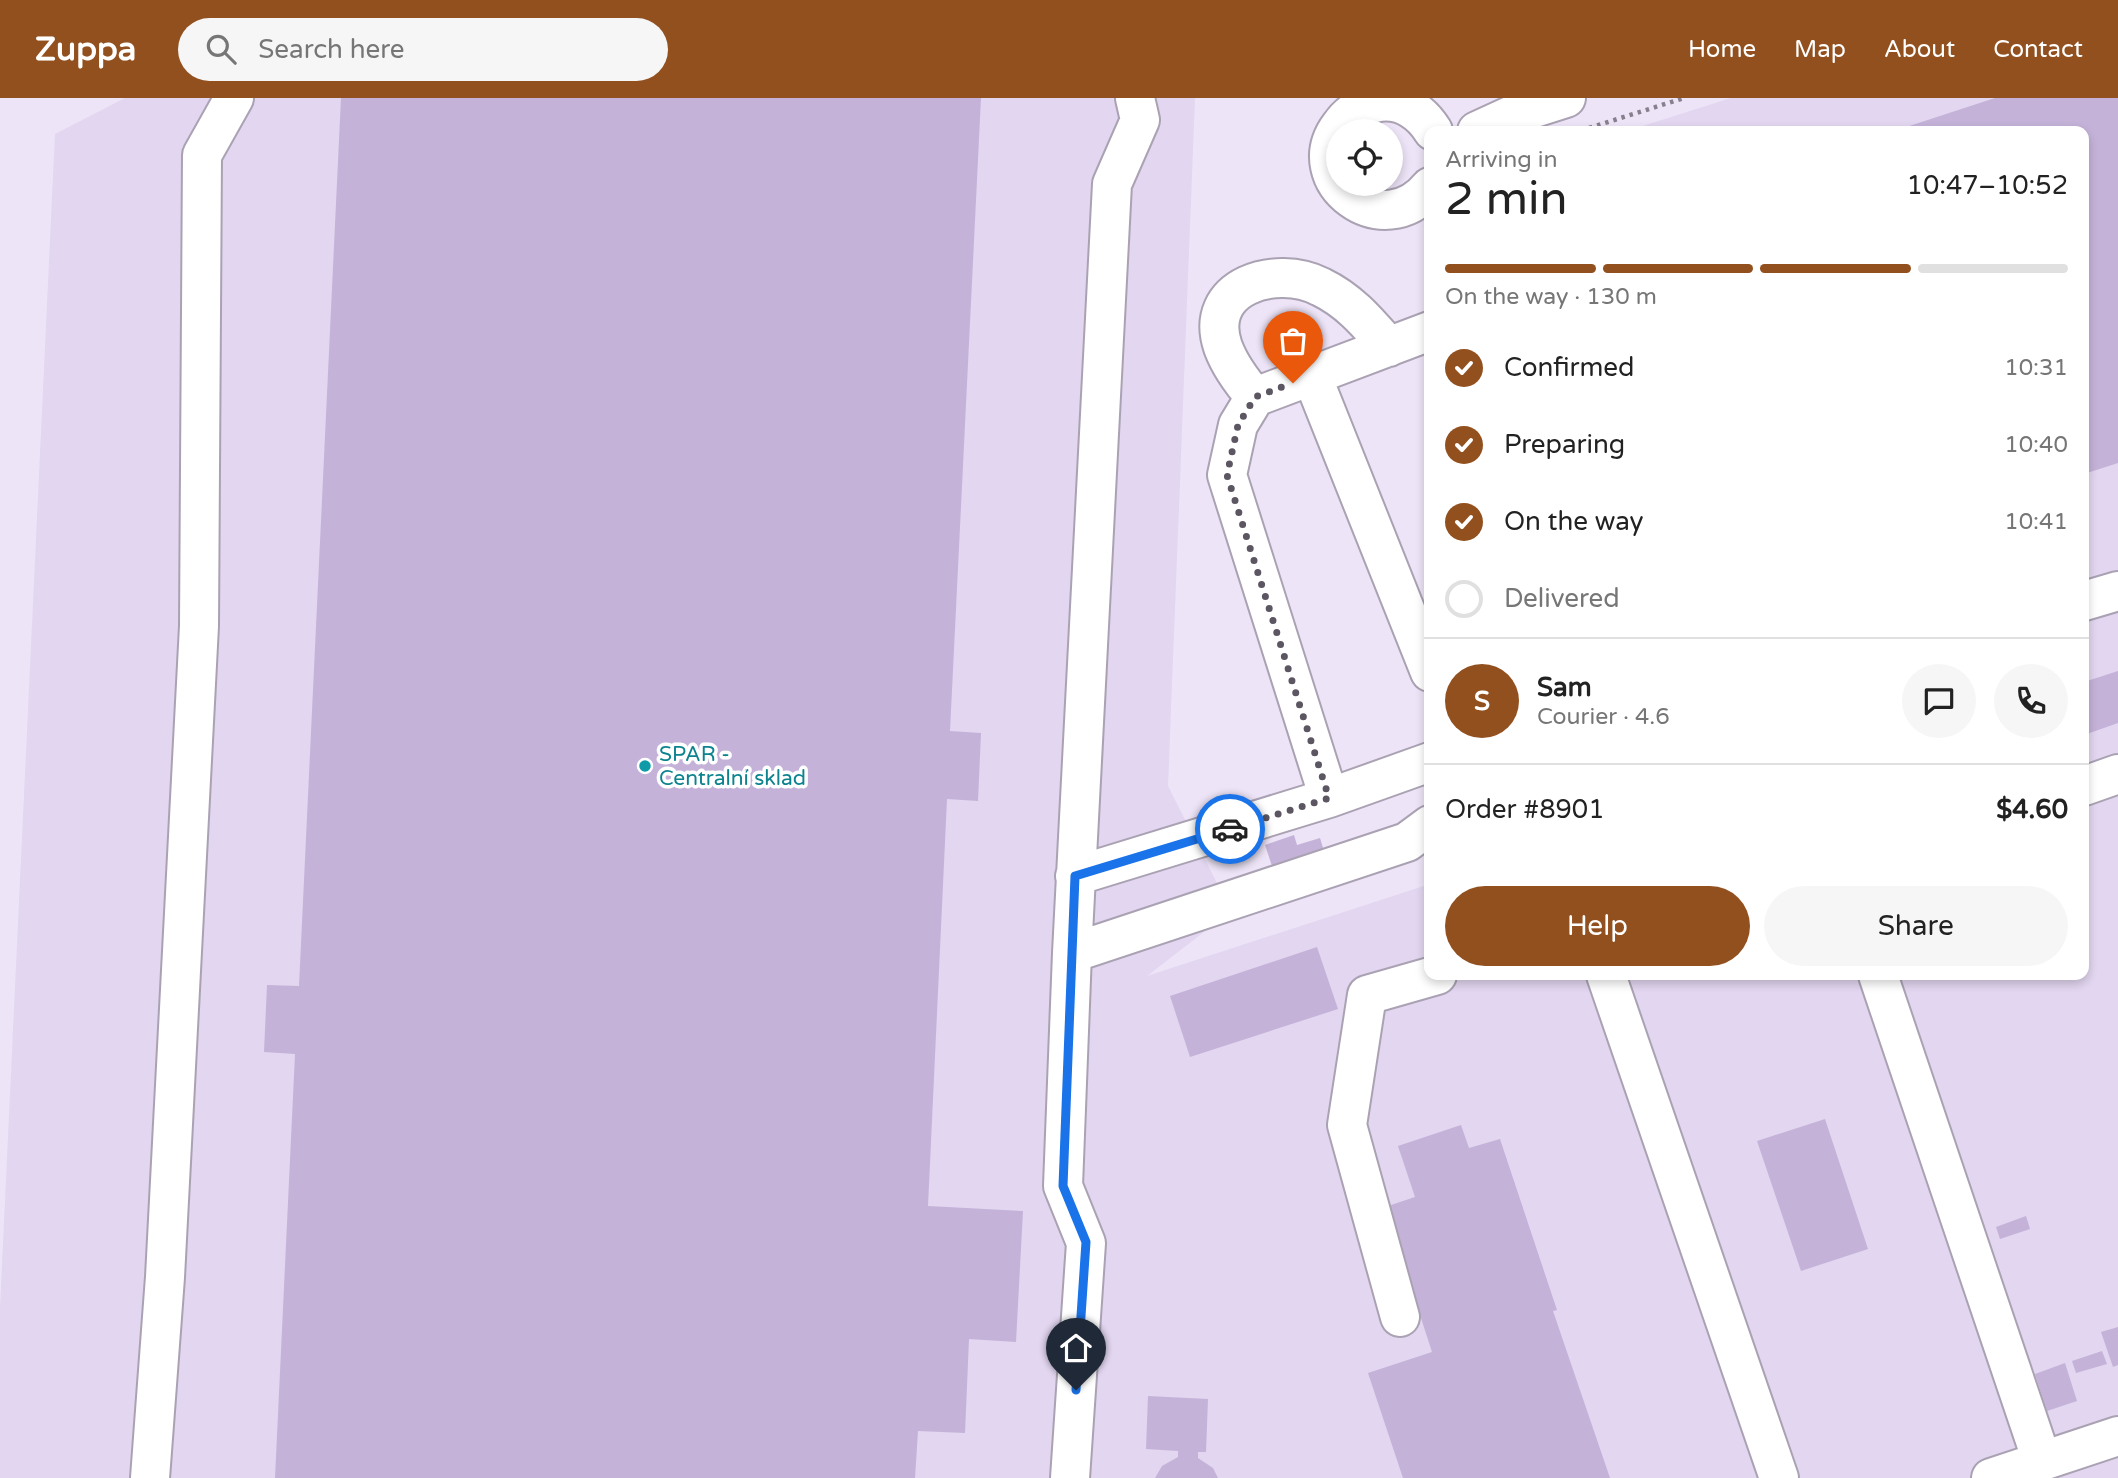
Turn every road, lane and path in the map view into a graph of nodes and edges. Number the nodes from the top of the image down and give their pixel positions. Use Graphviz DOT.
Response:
graph roads {
  1 [pos="233,98"];
  2 [pos="1135,98"];
  3 [pos="1566,98"];
  4 [pos="1684,98"];
  5 [pos="1429,126"];
  6 [pos="1489,126"];
  7 [pos="1594,126"];
  8 [pos="1424,195"];
  9 [pos="1424,333"];
  10 [pos="1389,347"];
  11 [pos="1312,376"];
  12 [pos="1255,397"];
  13 [pos="2118,591"];
  14 [pos="2089,600"];
  15 [pos="1424,657"];
  16 [pos="1424,764"];
  17 [pos="2118,774"];
  18 [pos="2089,784"];
  19 [pos="1329,798"];
  20 [pos="1424,829"];
  21 [pos="1075,876"];
  22 [pos="1072,953"];
  23 [pos="1424,979"];
  24 [pos="1608,980"];
  25 [pos="1880,980"];
  26 [pos="1400,1317"];
  27 [pos="2118,1436"];
  28 [pos="2042,1461"];
  29 [pos="150,1478"];
  30 [pos="1070,1478"];
  31 [pos="1779,1478"];
  32 [pos="1991,1478"];
  1 -- 29 [label="street"];
  2 -- 21 [label="street"];
  3 -- 6 [label="street"];
  4 -- 7 [label="path"];
  5 -- 8 [label="street"];
  9 -- 10 [label="street"];
  10 -- 11 [label="street"];
  10 -- 12 [label="street"];
  11 -- 12 [label="street"];
  11 -- 15 [label="street"];
  12 -- 19 [label="street"];
  13 -- 14 [label="street"];
  16 -- 19 [label="street"];
  17 -- 18 [label="street"];
  19 -- 21 [label="street"];
  20 -- 22 [label="street"];
  21 -- 22 [label="street"];
  22 -- 30 [label="street"];
  23 -- 26 [label="street"];
  24 -- 31 [label="street"];
  25 -- 28 [label="street"];
  27 -- 28 [label="street"];
  28 -- 32 [label="street"];
}
